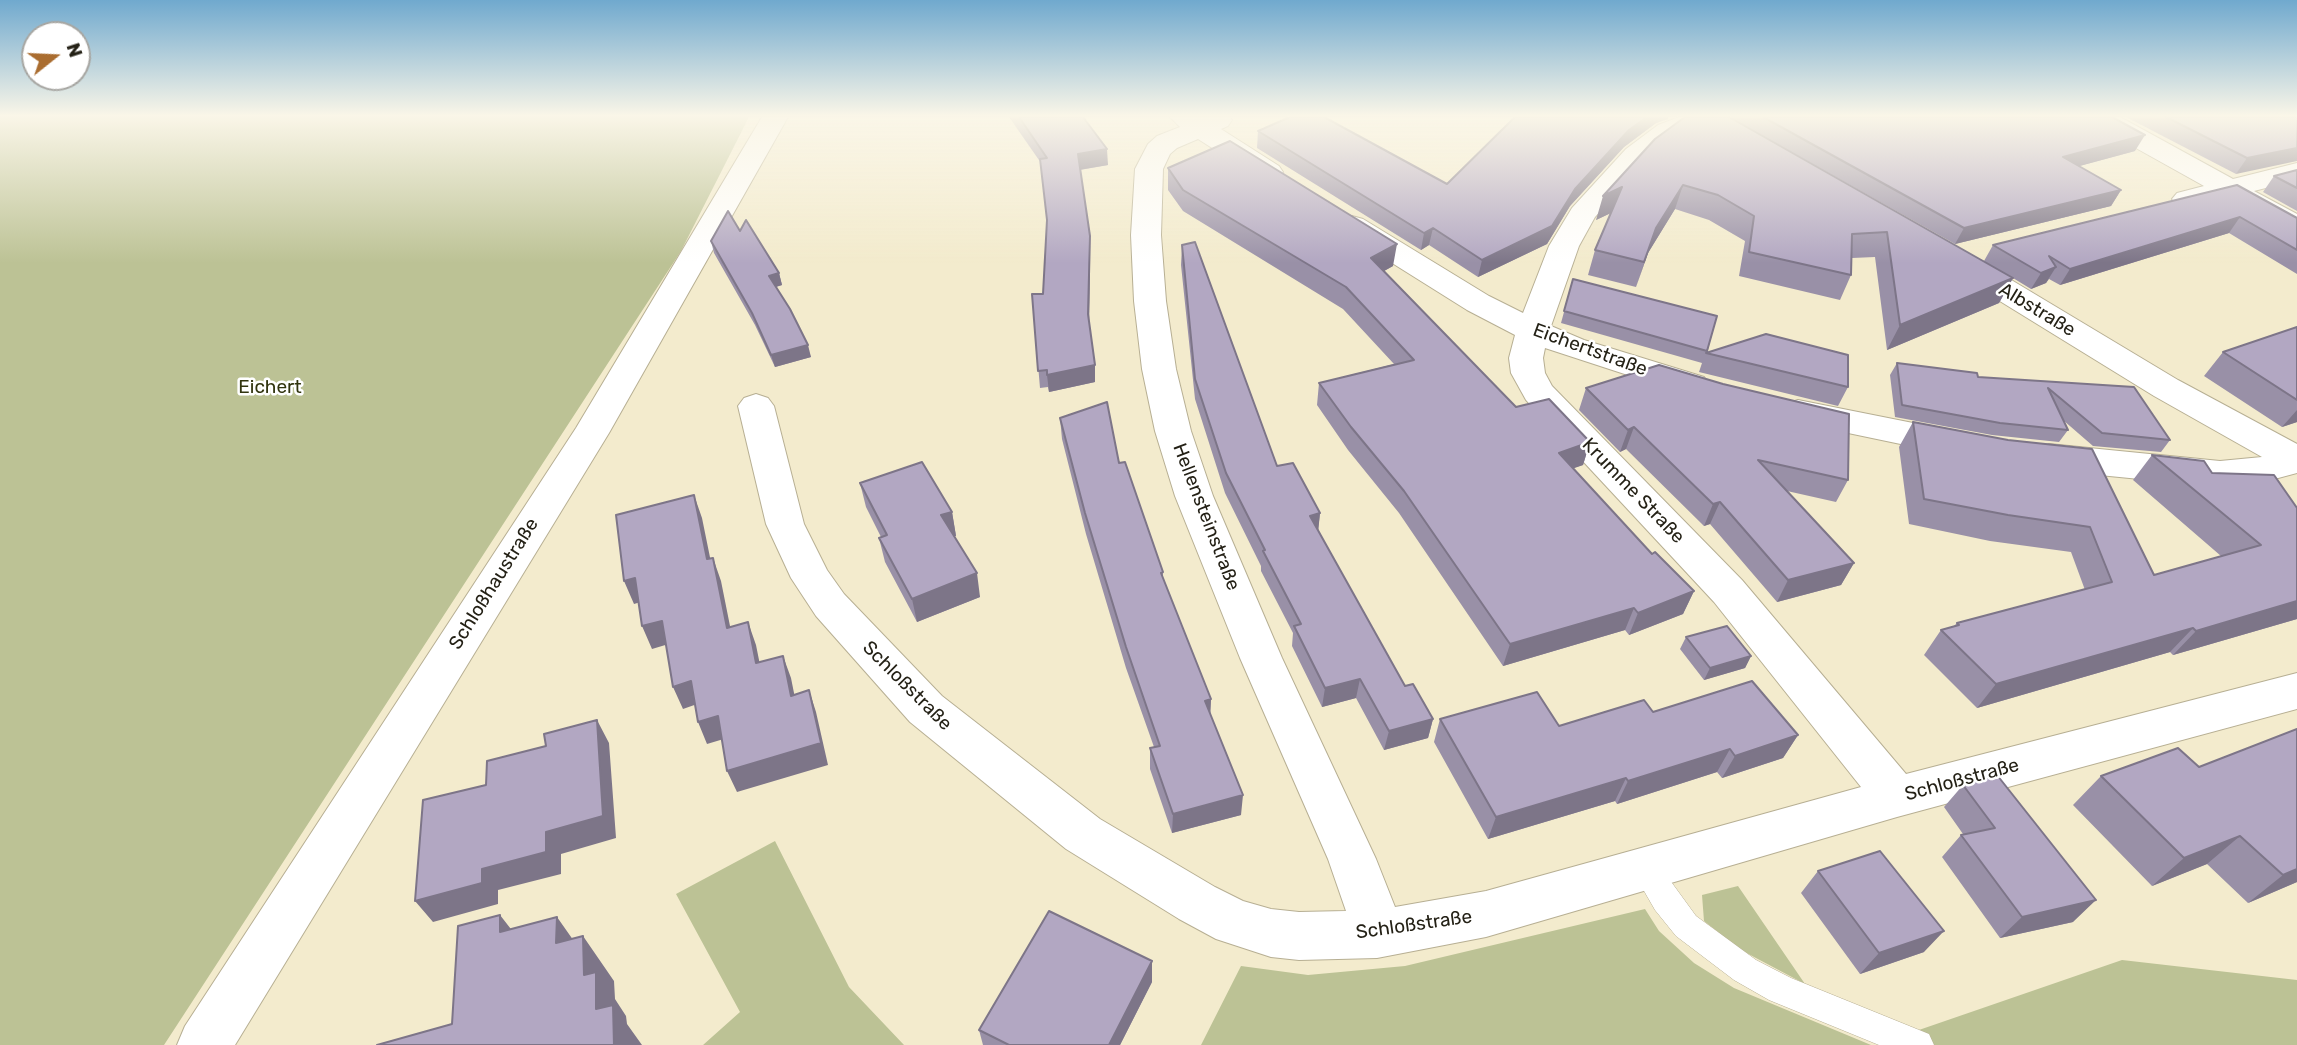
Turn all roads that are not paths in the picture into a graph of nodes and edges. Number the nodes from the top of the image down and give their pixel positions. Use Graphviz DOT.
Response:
graph roads {
  1 [pos="747,166"];
  2 [pos="1151,166"];
  3 [pos="1264,166"];
  4 [pos="1625,166"];
  5 [pos="2189,166"];
  6 [pos="2297,171"];
  7 [pos="2229,188"];
  8 [pos="2163,205"];
  9 [pos="2297,226"];
  10 [pos="1991,247"];
  11 [pos="1533,331"];
  12 [pos="1725,395"];
  13 [pos="1769,405"];
  14 [pos="756,407"];
  15 [pos="2297,460"];
  16 [pos="2297,691"];
  17 [pos="1897,797"];
  18 [pos="1646,870"];
  19 [pos="1377,934"];
  20 [pos="204,1045"];
  21 [pos="1919,1045"];
  1 -- 20 [label="street, Schloßhaustraße"];
  2 -- 19 [label="street, Hellensteinstraße"];
  3 -- 11 [label="street, Eichertstraße"];
  4 -- 11 [label="street, Krumme Straße"];
  5 -- 7 [label="street"];
  6 -- 7 [label="street"];
  7 -- 8 [label="street"];
  7 -- 9 [label="street"];
  10 -- 15 [label="street, Albstraße"];
  11 -- 12 [label="street, Eichertstraße"];
  11 -- 17 [label="street, Krumme Straße"];
  13 -- 15 [label="street"];
  14 -- 19 [label="street, Schloßstraße"];
  16 -- 17 [label="street, Schloßstraße"];
  17 -- 18 [label="street, Schloßstraße"];
  18 -- 19 [label="street, Schloßstraße"];
  18 -- 21 [label="lane"];
}
